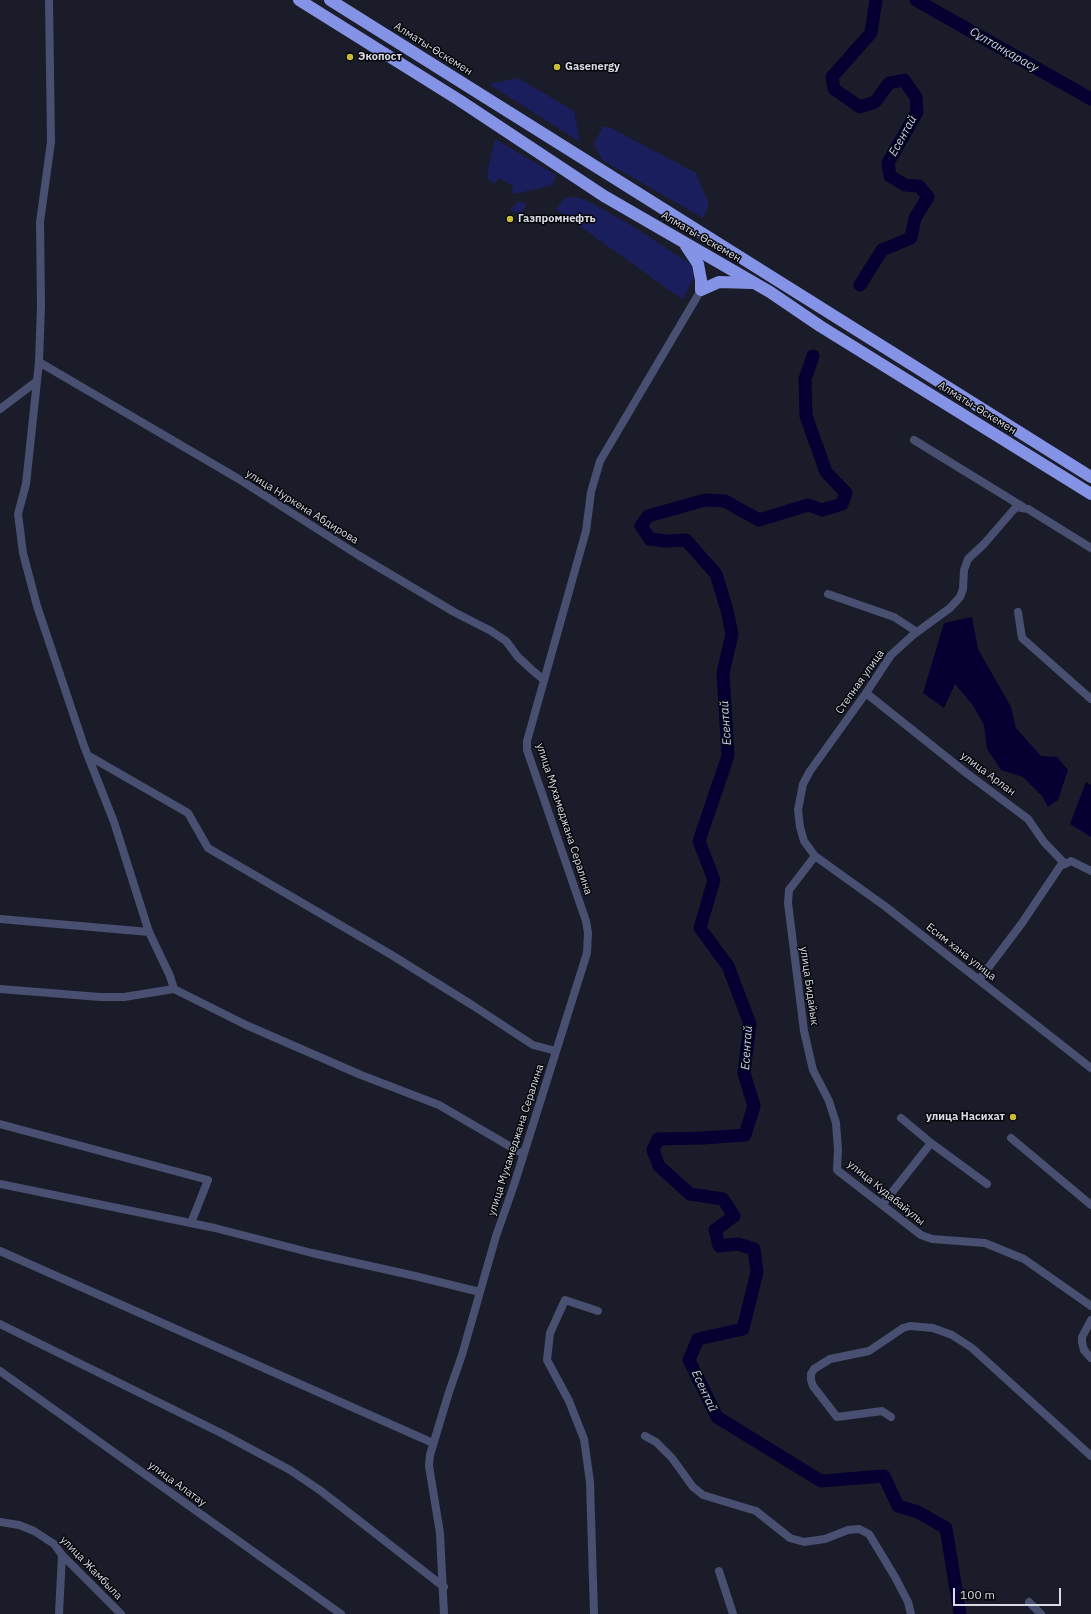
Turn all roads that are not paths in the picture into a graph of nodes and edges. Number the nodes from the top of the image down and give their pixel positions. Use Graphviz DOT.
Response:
graph roads {
  1 [pos="49,0"];
  2 [pos="299,0"];
  3 [pos="330,0"];
  4 [pos="679,239"];
  5 [pos="754,283"];
  6 [pos="701,290"];
  7 [pos="39,362"];
  8 [pos="37,381"];
  9 [pos="0,409"];
  10 [pos="914,440"];
  11 [pos="1091,477"];
  12 [pos="1091,494"];
  13 [pos="1028,509"];
  14 [pos="1091,548"];
  15 [pos="828,594"];
  16 [pos="1018,612"];
  17 [pos="917,632"];
  18 [pos="544,680"];
  19 [pos="866,693"];
  20 [pos="1091,699"];
  21 [pos="89,756"];
  22 [pos="815,856"];
  23 [pos="1065,864"];
  24 [pos="1091,871"];
  25 [pos="0,919"];
  26 [pos="149,932"];
  27 [pos="979,980"];
  28 [pos="0,989"];
  29 [pos="174,989"];
  30 [pos="556,1051"];
  31 [pos="1091,1068"];
  32 [pos="901,1118"];
  33 [pos="836,1123"];
  34 [pos="0,1124"];
  35 [pos="1011,1138"];
  36 [pos="931,1143"];
  37 [pos="523,1154"];
  38 [pos="0,1184"];
  39 [pos="987,1184"];
  40 [pos="882,1205"];
  41 [pos="1091,1205"];
  42 [pos="191,1224"];
  43 [pos="0,1251"];
  44 [pos="480,1292"];
  45 [pos="1091,1306"];
  46 [pos="598,1311"];
  47 [pos="1091,1320"];
  48 [pos="0,1324"];
  49 [pos="1091,1358"];
  50 [pos="0,1371"];
  51 [pos="891,1417"];
  52 [pos="645,1436"];
  53 [pos="433,1443"];
  54 [pos="1091,1456"];
  55 [pos="0,1522"];
  56 [pos="62,1555"];
  57 [pos="720,1571"];
  58 [pos="444,1587"];
  59 [pos="1028,1602"];
  60 [pos="59,1614"];
  61 [pos="121,1614"];
  62 [pos="341,1614"];
  63 [pos="444,1614"];
  64 [pos="594,1614"];
  65 [pos="733,1614"];
  66 [pos="911,1614"];
  67 [pos="1041,1614"];
  1 -- 7 [label="street"];
  2 -- 4 [label="highway, Алматы-Өскемен"];
  3 -- 11 [label="highway, Алматы-Өскемен"];
  4 -- 5 [label="highway, Алматы-Өскемен"];
  4 -- 6 [label="highway"];
  5 -- 6 [label="highway"];
  5 -- 12 [label="highway, Алматы-Өскемен"];
  6 -- 18 [label="street, улица Мухамеджана Сералина"];
  7 -- 8 [label="street"];
  7 -- 18 [label="street, улица Нуркена Абдирова"];
  8 -- 9 [label="street"];
  8 -- 21 [label="street"];
  10 -- 13 [label="street"];
  13 -- 14 [label="street"];
  13 -- 17 [label="street, Степная улица"];
  15 -- 17 [label="street"];
  16 -- 20 [label="street"];
  17 -- 19 [label="street, Степная улица"];
  18 -- 30 [label="street, улица Мухамеджана Сералина"];
  19 -- 22 [label="street, Степная улица"];
  19 -- 23 [label="street, улица Арлан"];
  21 -- 26 [label="street"];
  21 -- 30 [label="street"];
  22 -- 27 [label="street, Есим хана улица"];
  22 -- 33 [label="street, улица Бидайык"];
  23 -- 24 [label="street"];
  23 -- 27 [label="street"];
  25 -- 26 [label="street"];
  26 -- 29 [label="street"];
  27 -- 31 [label="street, Есим хана улица"];
  28 -- 29 [label="street"];
  29 -- 37 [label="street"];
  30 -- 37 [label="street, улица Мухамеджана Сералина"];
  32 -- 36 [label="street"];
  33 -- 40 [label="street, улица Кудабайулы"];
  34 -- 42 [label="street"];
  35 -- 41 [label="street"];
  36 -- 39 [label="street"];
  36 -- 40 [label="street"];
  37 -- 44 [label="street, улица Мухамеджана Сералина"];
  38 -- 42 [label="street"];
  40 -- 45 [label="street, улица Кудабайулы"];
  42 -- 44 [label="street"];
  43 -- 53 [label="street"];
  44 -- 53 [label="street, улица Мухамеджана Сералина"];
  46 -- 64 [label="street"];
  47 -- 49 [label="street"];
  48 -- 58 [label="street"];
  50 -- 62 [label="street, улица Алатау"];
  51 -- 54 [label="street"];
  52 -- 66 [label="street"];
  53 -- 58 [label="street, улица Мухамеджана Сералина"];
  55 -- 56 [label="street, улица Жамбыла"];
  56 -- 60 [label="street"];
  56 -- 61 [label="street, улица Жамбыла"];
  57 -- 65 [label="street"];
  58 -- 63 [label="street, улица Мухамеджана Сералина"];
  59 -- 67 [label="street"];
}
